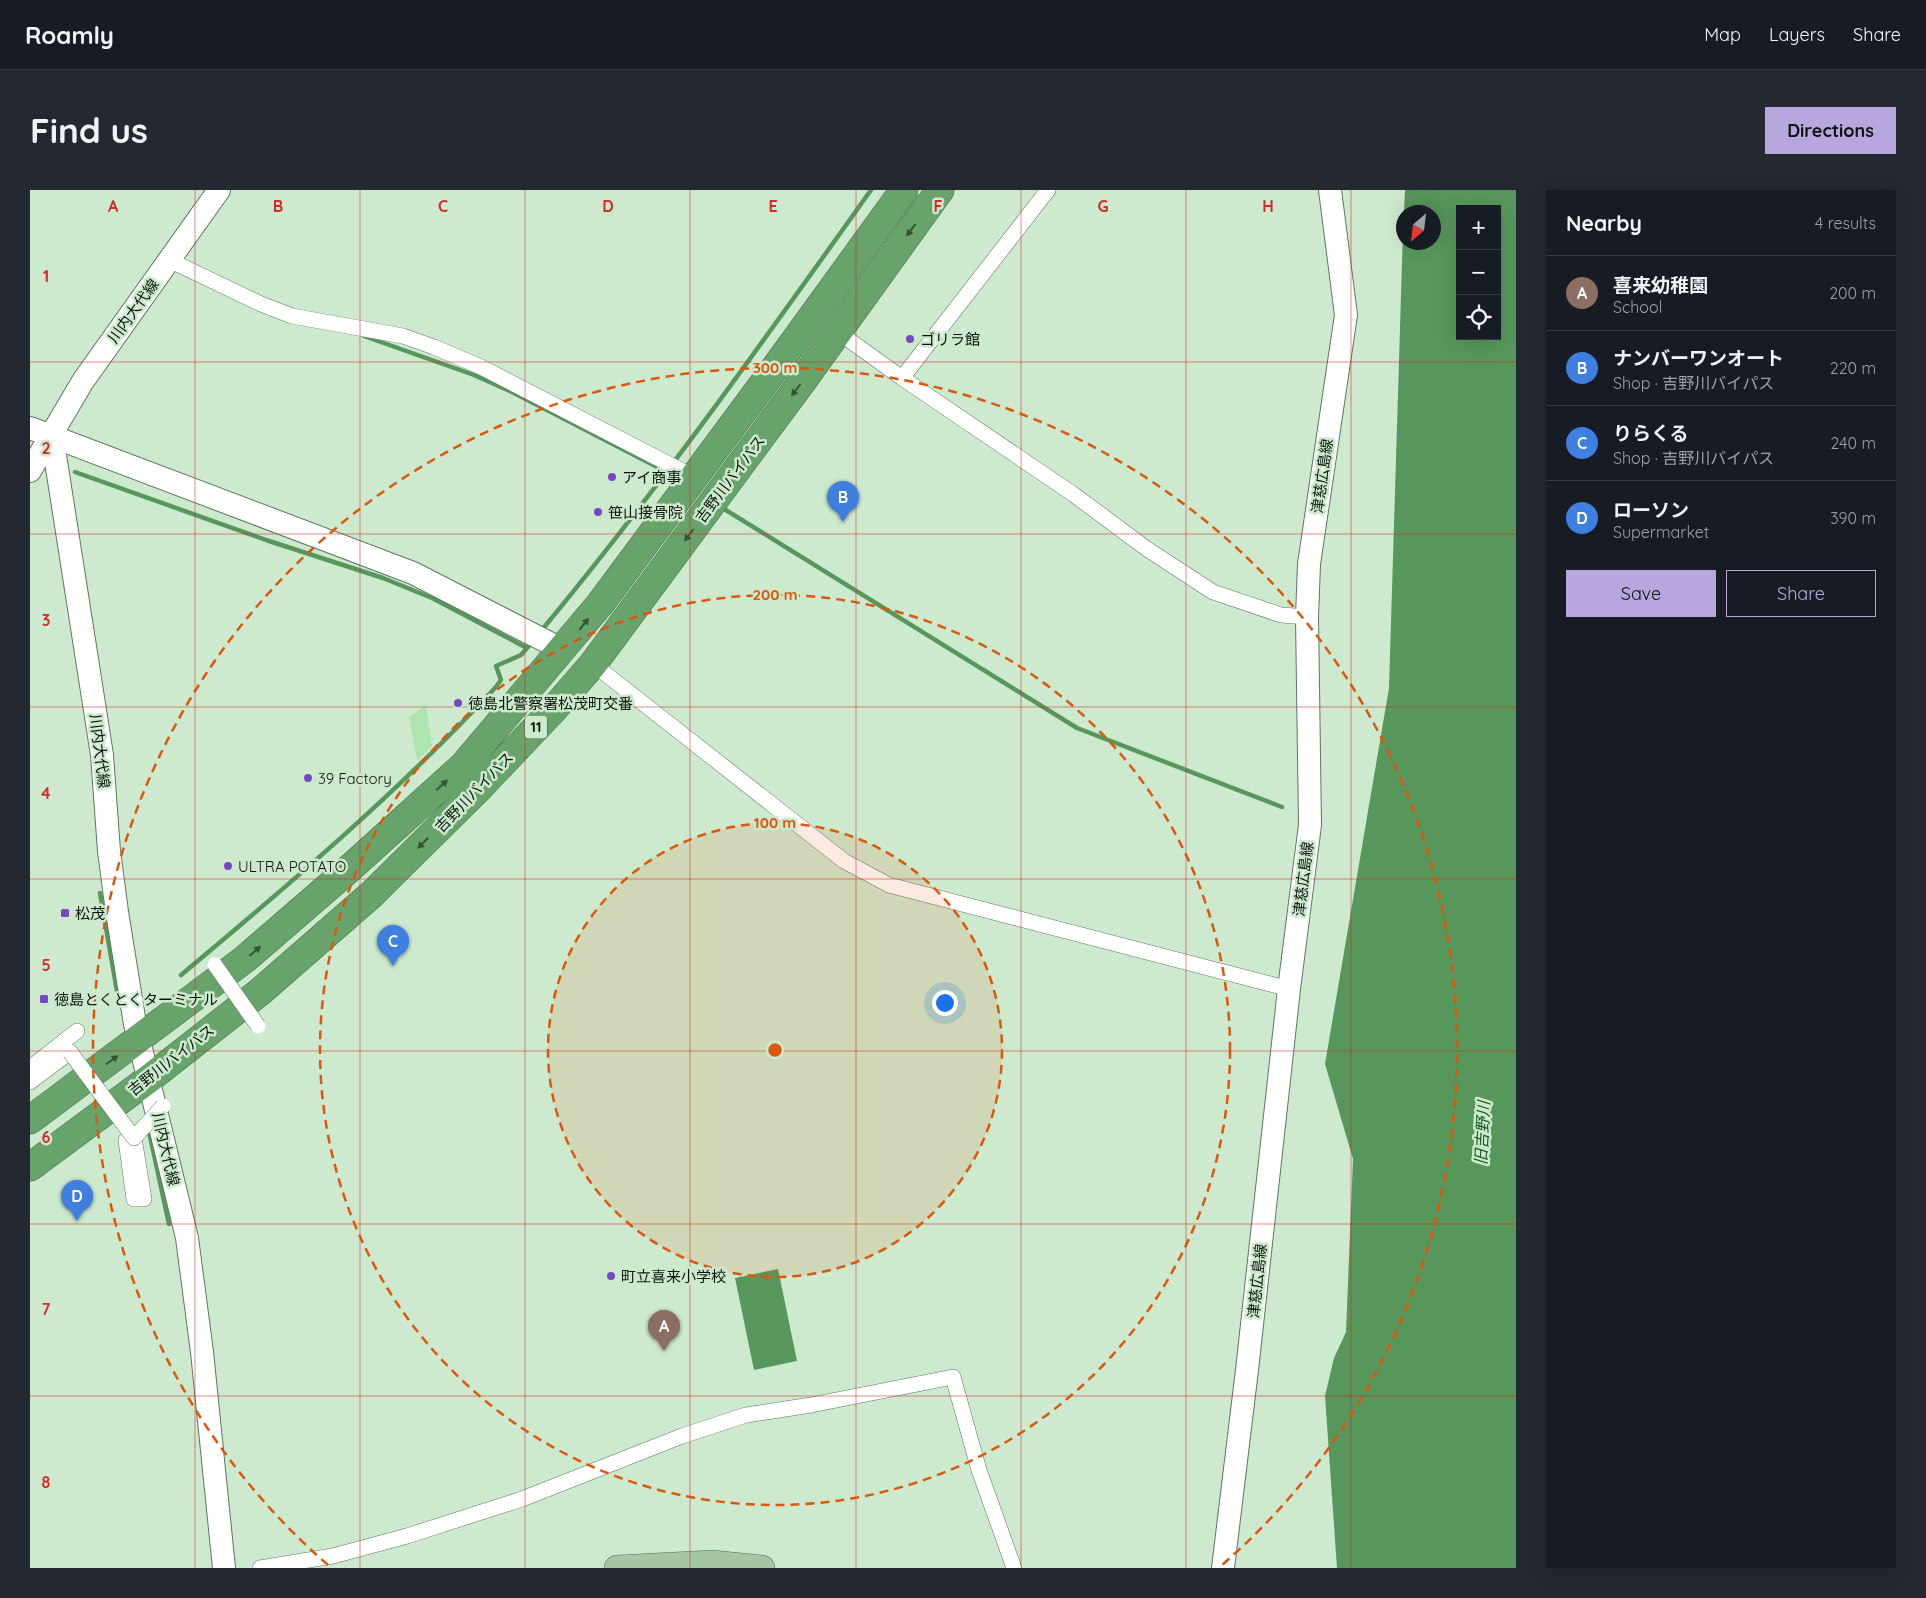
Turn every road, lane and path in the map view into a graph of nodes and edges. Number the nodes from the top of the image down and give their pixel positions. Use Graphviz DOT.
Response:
graph roads {
  1 [pos="219,190"];
  2 [pos="904,190"];
  3 [pos="940,190"];
  4 [pos="1048,190"];
  5 [pos="1330,190"];
  6 [pos="169,260"];
  7 [pos="838,332"];
  8 [pos="902,378"];
  9 [pos="30,428"];
  10 [pos="52,436"];
  11 [pos="30,472"];
  12 [pos="694,477"];
  13 [pos="1308,617"];
  14 [pos="563,650"];
  15 [pos="593,664"];
  16 [pos="215,966"];
  17 [pos="1289,989"];
  18 [pos="258,1026"];
  19 [pos="77,1031"];
  20 [pos="140,1039"];
  21 [pos="30,1068"];
  22 [pos="150,1078"];
  23 [pos="30,1082"];
  24 [pos="163,1106"];
  25 [pos="31,1116"];
  26 [pos="30,1167"];
  27 [pos="224,1568"];
  28 [pos="260,1568"];
  29 [pos="617,1568"];
  30 [pos="762,1568"];
  31 [pos="1014,1568"];
  32 [pos="1223,1568"];
  1 -- 6 [label="main road, 川内大代線"];
  2 -- 12 [label="highway, 吉野川バイパス / 11"];
  3 -- 7 [label="highway, 吉野川バイパス / 11, one-way"];
  4 -- 8 [label="street"];
  5 -- 13 [label="main road, 津慈広島線"];
  6 -- 10 [label="main road, 川内大代線"];
  6 -- 12 [label="street"];
  7 -- 8 [label="street"];
  7 -- 15 [label="highway, 吉野川バイパス / 11, one-way"];
  8 -- 13 [label="street"];
  9 -- 10 [label="main road"];
  10 -- 11 [label="main road, 川内大代線"];
  10 -- 14 [label="main road"];
  10 -- 20 [label="main road, 川内大代線"];
  14 -- 12 [label="highway, 吉野川バイパス / 11, one-way"];
  13 -- 17 [label="main road, 津慈広島線"];
  20 -- 14 [label="highway, 吉野川バイパス / 11, one-way"];
  15 -- 17 [label="street"];
  15 -- 22 [label="highway, 吉野川バイパス / 11, one-way"];
  16 -- 18 [label="street, bridge"];
  17 -- 32 [label="main road, 津慈広島線"];
  19 -- 21 [label="street"];
  20 -- 22 [label="main road, 川内大代線"];
  25 -- 20 [label="highway, 吉野川バイパス / 11, one-way"];
  22 -- 26 [label="highway, 吉野川バイパス / 11"];
  22 -- 27 [label="main road, 川内大代線"];
  23 -- 24 [label="street, bridge"];
  28 -- 31 [label="street"];
  29 -- 30 [label="main road"];
}
